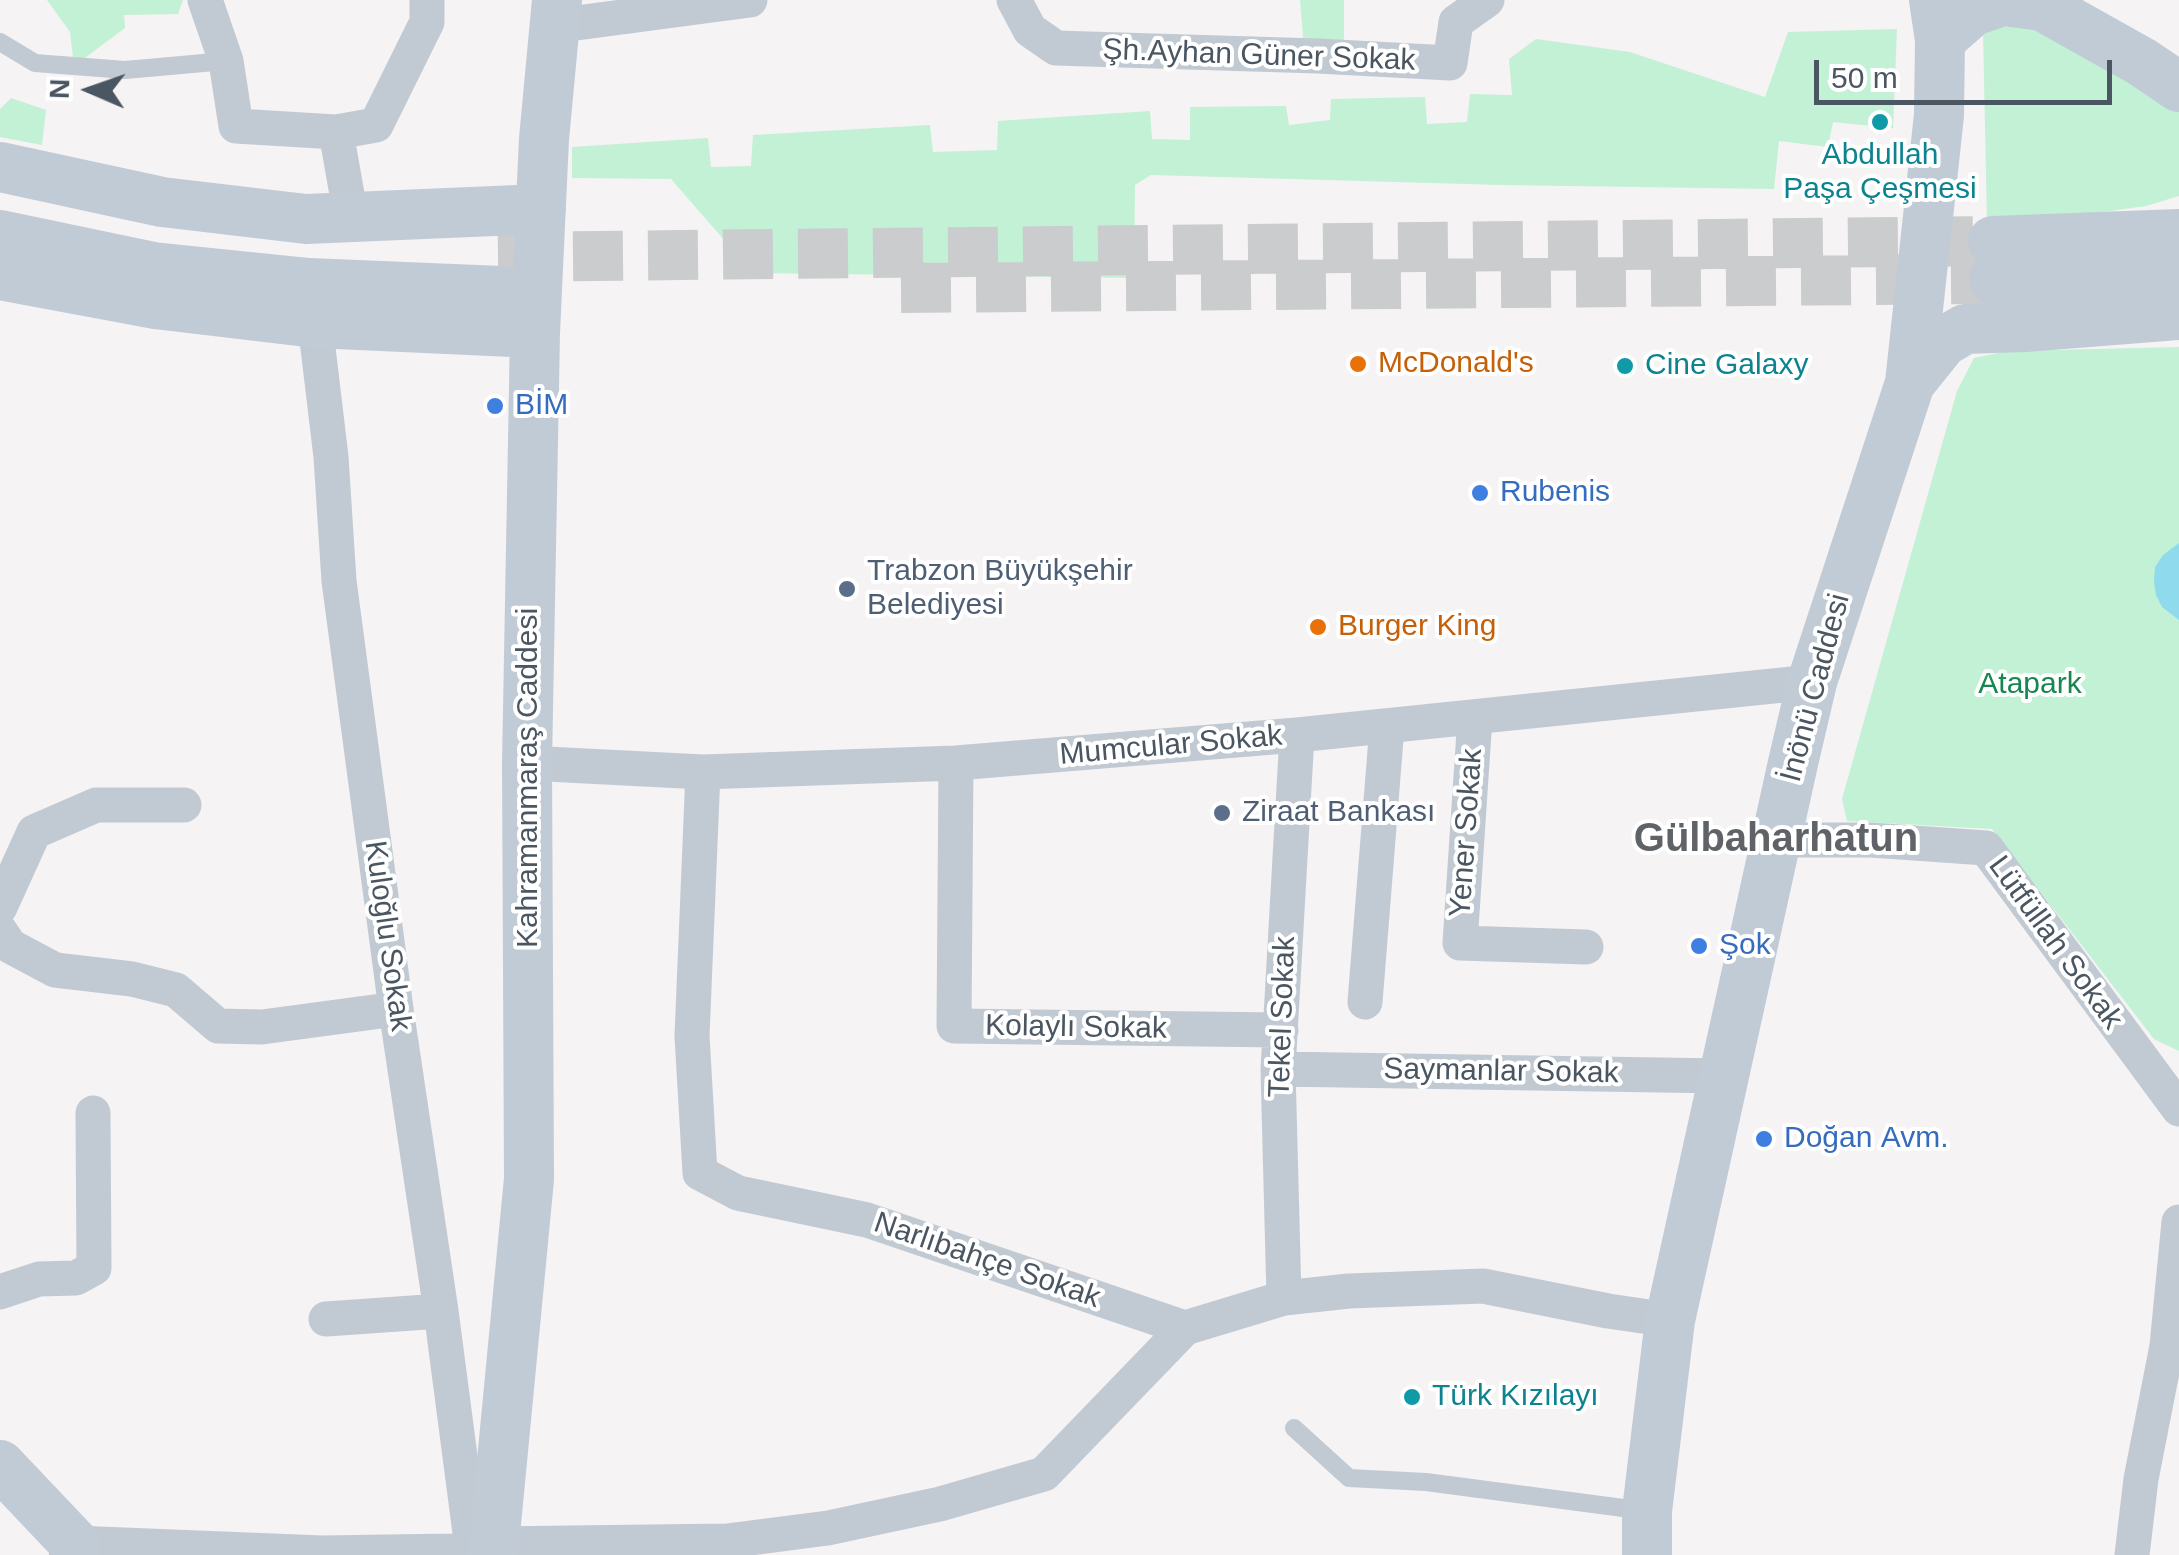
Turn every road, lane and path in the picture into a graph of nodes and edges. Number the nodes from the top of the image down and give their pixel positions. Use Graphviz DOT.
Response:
graph roads {
  1 [pos="205,0"];
  2 [pos="427,0"];
  3 [pos="750,0"];
  4 [pos="1014,0"];
  5 [pos="1486,0"];
  6 [pos="2098,0"];
  7 [pos="556,13"];
  8 [pos="1937,20"];
  9 [pos="0,42"];
  10 [pos="2179,44"];
  11 [pos="226,62"];
  12 [pos="2179,87"];
  13 [pos="336,132"];
  14 [pos="0,168"];
  15 [pos="0,202"];
  16 [pos="540,209"];
  17 [pos="351,217"];
  18 [pos="2179,218"];
  19 [pos="0,234"];
  20 [pos="2179,234"];
  21 [pos="2092,237"];
  22 [pos="2179,271"];
  23 [pos="0,274"];
  24 [pos="2179,315"];
  25 [pos="314,323"];
  26 [pos="535,333"];
  27 [pos="1910,383"];
  28 [pos="1812,682"];
  29 [pos="1475,717"];
  30 [pos="1388,726"];
  31 [pos="1297,735"];
  32 [pos="527,763"];
  33 [pos="956,763"];
  34 [pos="703,772"];
  35 [pos="184,805"];
  36 [pos="1776,840"];
  37 [pos="0,906"];
  38 [pos="0,931"];
  39 [pos="1586,948"];
  40 [pos="1364,1002"];
  41 [pos="396,1009"];
  42 [pos="1281,1030"];
  43 [pos="1278,1069"];
  44 [pos="1724,1076"];
  45 [pos="2179,1108"];
  46 [pos="94,1112"];
  47 [pos="2179,1222"];
  48 [pos="0,1292"];
  49 [pos="1284,1298"];
  50 [pos="441,1311"];
  51 [pos="326,1319"];
  52 [pos="1670,1320"];
  53 [pos="1185,1328"];
  54 [pos="1294,1428"];
  55 [pos="0,1465"];
  56 [pos="1647,1533"];
  57 [pos="831,1542"];
  58 [pos="74,1549"];
  59 [pos="486,1549"];
  60 [pos="2132,1555"];
  1 -- 11 [label="street"];
  2 -- 13 [label="street"];
  3 -- 7 [label="street"];
  4 -- 5 [label="street, Şh.Ayhan Güner Sokak"];
  6 -- 10 [label="main road"];
  7 -- 16 [label="main road, Kahramanmaraş Caddesi"];
  8 -- 12 [label="main road"];
  8 -- 27 [label="main road, İnönü Caddesi"];
  9 -- 11 [label="lane"];
  11 -- 13 [label="street"];
  13 -- 17 [label="street"];
  14 -- 17 [label="main road"];
  15 -- 19 [label="main road"];
  16 -- 17 [label="main road"];
  16 -- 26 [label="main road, Kahramanmaraş Caddesi"];
  18 -- 21 [label="main road"];
  20 -- 21 [label="main road"];
  21 -- 22 [label="main road"];
  23 -- 25 [label="main road"];
  24 -- 27 [label="main road"];
  25 -- 26 [label="main road"];
  25 -- 41 [label="street, Kuloğlu Sokak"];
  26 -- 32 [label="main road, Kahramanmaraş Caddesi"];
  27 -- 28 [label="main road, İnönü Caddesi"];
  28 -- 29 [label="street, Mumcular Sokak"];
  28 -- 36 [label="main road, İnönü Caddesi"];
  29 -- 30 [label="street, Mumcular Sokak"];
  29 -- 39 [label="street, Yener Sokak"];
  30 -- 31 [label="street, Mumcular Sokak"];
  30 -- 40 [label="street"];
  31 -- 33 [label="street, Mumcular Sokak"];
  31 -- 42 [label="street, Tekel Sokak"];
  32 -- 34 [label="street, Mumcular Sokak"];
  32 -- 59 [label="main road, Kahramanmaraş Caddesi"];
  33 -- 34 [label="street, Mumcular Sokak"];
  33 -- 42 [label="street, Kolaylı Sokak"];
  34 -- 53 [label="street, Narlıbahçe Sokak"];
  35 -- 37 [label="street"];
  36 -- 44 [label="main road, İnönü Caddesi"];
  36 -- 45 [label="street, Lütfüllah Sokak"];
  38 -- 41 [label="street"];
  41 -- 50 [label="street, Kuloğlu Sokak"];
  42 -- 43 [label="street, Tekel Sokak"];
  43 -- 44 [label="street, Saymanlar Sokak"];
  43 -- 49 [label="street, Tekel Sokak"];
  44 -- 52 [label="main road, İnönü Caddesi"];
  46 -- 48 [label="street"];
  47 -- 60 [label="street"];
  49 -- 52 [label="street"];
  49 -- 53 [label="street"];
  50 -- 51 [label="street"];
  50 -- 59 [label="street, Kuloğlu Sokak"];
  52 -- 56 [label="main road, İnönü Caddesi"];
  53 -- 57 [label="street"];
  54 -- 56 [label="lane"];
  55 -- 58 [label="main road"];
  57 -- 59 [label="street"];
  58 -- 59 [label="street"];
}
